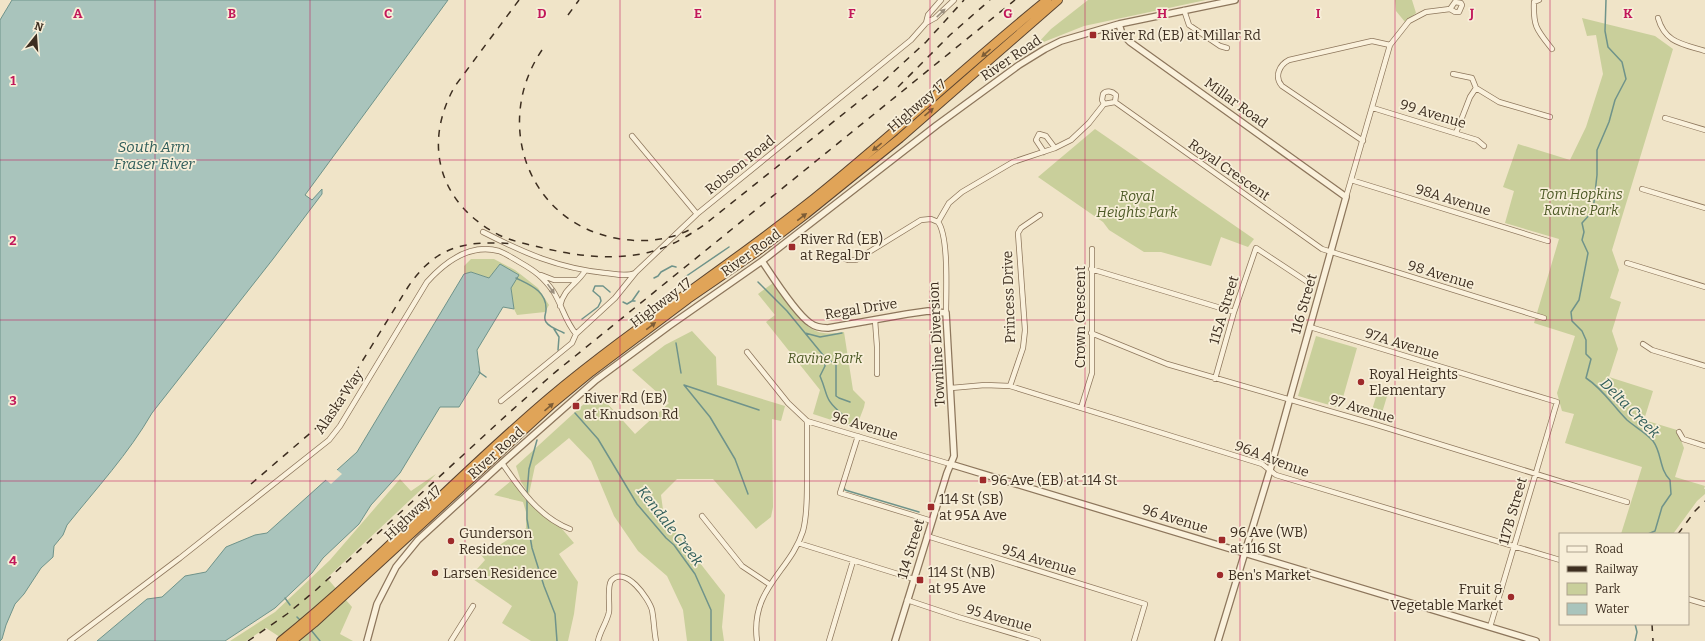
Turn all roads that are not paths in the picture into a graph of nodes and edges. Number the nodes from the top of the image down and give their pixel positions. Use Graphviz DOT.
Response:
graph roads {
  1 [pos="941,0"];
  2 [pos="954,0"];
  3 [pos="1047,0"];
  4 [pos="1058,0"];
  5 [pos="1235,0"];
  6 [pos="1540,0"];
  7 [pos="1533,1"];
  8 [pos="1450,9"];
  9 [pos="1184,10"];
  10 [pos="1658,18"];
  11 [pos="926,23"];
  12 [pos="1119,24"];
  13 [pos="1390,45"];
  14 [pos="1227,48"];
  15 [pos="1552,49"];
  16 [pos="1705,51"];
  17 [pos="1453,74"];
  18 [pos="1476,88"];
  19 [pos="1115,102"];
  20 [pos="1104,104"];
  21 [pos="1373,108"];
  22 [pos="1550,117"];
  23 [pos="1665,118"];
  24 [pos="1705,130"];
  25 [pos="1456,133"];
  26 [pos="632,136"];
  27 [pos="1363,141"];
  28 [pos="1484,146"];
  29 [pos="1055,148"];
  30 [pos="1044,152"];
  31 [pos="1351,180"];
  32 [pos="1642,188"];
  33 [pos="1346,197"];
  34 [pos="1705,208"];
  35 [pos="697,214"];
  36 [pos="1040,215"];
  37 [pos="938,222"];
  38 [pos="483,232"];
  39 [pos="1548,241"];
  40 [pos="1092,249"];
  41 [pos="1331,253"];
  42 [pos="835,255"];
  43 [pos="762,261"];
  44 [pos="1627,263"];
  45 [pos="1091,269"];
  46 [pos="585,271"];
  47 [pos="636,272"];
  48 [pos="539,274"];
  49 [pos="576,280"];
  50 [pos="1309,283"];
  51 [pos="1705,286"];
  52 [pos="560,306"];
  53 [pos="1234,312"];
  54 [pos="946,313"];
  55 [pos="1544,318"];
  56 [pos="875,320"];
  57 [pos="1310,327"];
  58 [pos="1091,333"];
  59 [pos="576,334"];
  60 [pos="1643,344"];
  61 [pos="747,352"];
  62 [pos="1705,366"];
  63 [pos="877,374"];
  64 [pos="1215,379"];
  65 [pos="1010,386"];
  66 [pos="951,388"];
  67 [pos="1289,400"];
  68 [pos="501,401"];
  69 [pos="1557,402"];
  70 [pos="1081,408"];
  71 [pos="807,421"];
  72 [pos="1679,432"];
  73 [pos="858,436"];
  74 [pos="1705,446"];
  75 [pos="502,463"];
  76 [pos="950,464"];
  77 [pos="1270,470"];
  78 [pos="1535,474"];
  79 [pos="1627,502"];
  80 [pos="702,516"];
  81 [pos="932,520"];
  82 [pos="570,529"];
  83 [pos="927,536"];
  84 [pos="798,543"];
  85 [pos="1514,547"];
  86 [pos="1245,553"];
  87 [pos="1559,560"];
  88 [pos="853,561"];
  89 [pos="914,579"];
  90 [pos="769,584"];
  91 [pos="1689,599"];
  92 [pos="907,600"];
  93 [pos="1705,604"];
  94 [pos="473,606"];
  95 [pos="311,620"];
  96 [pos="1490,627"];
  97 [pos="301,630"];
  98 [pos="70,641"];
  99 [pos="281,641"];
  100 [pos="292,641"];
  101 [pos="367,641"];
  102 [pos="451,641"];
  103 [pos="598,641"];
  104 [pos="656,641"];
  105 [pos="757,641"];
  106 [pos="829,641"];
  107 [pos="895,641"];
  108 [pos="1038,641"];
  109 [pos="1134,641"];
  110 [pos="1218,641"];
  111 [pos="1534,641"];
  1 -- 11 [label="street, Robson Road"];
  11 -- 2 [label="street, Robson Road, one-way"];
  3 -- 95 [label="highway, Highway 17, one-way"];
  95 -- 4 [label="highway, Highway 17, one-way"];
  5 -- 9 [label="street, River Road"];
  6 -- 7 [label="street"];
  7 -- 15 [label="street"];
  8 -- 13 [label="street, 116 Street"];
  9 -- 12 [label="street, River Road"];
  9 -- 14 [label="street"];
  10 -- 16 [label="street"];
  11 -- 35 [label="street, Robson Road"];
  12 -- 33 [label="street, Millar Road"];
  12 -- 43 [label="street, River Road"];
  13 -- 21 [label="street, 116 Street"];
  13 -- 27 [label="street"];
  17 -- 18 [label="street"];
  18 -- 22 [label="street"];
  18 -- 25 [label="street"];
  19 -- 20 [label="street"];
  19 -- 20 [label="street, Royal Crescent"];
  19 -- 41 [label="street, Royal Crescent"];
  20 -- 29 [label="street, Royal Crescent"];
  21 -- 25 [label="street, 99 Avenue"];
  21 -- 27 [label="street, 116 Street"];
  23 -- 24 [label="street"];
  25 -- 28 [label="street, 99 Avenue"];
  26 -- 35 [label="street"];
  27 -- 31 [label="street, 116 Street"];
  29 -- 30 [label="street, Royal Crescent"];
  29 -- 30 [label="street"];
  30 -- 37 [label="street, Royal Crescent"];
  31 -- 33 [label="street, 116 Street"];
  31 -- 39 [label="street, 98A Avenue"];
  32 -- 34 [label="street"];
  33 -- 41 [label="street, 116 Street"];
  35 -- 47 [label="street, Robson Road"];
  36 -- 65 [label="street, Princess Drive"];
  37 -- 42 [label="street"];
  37 -- 54 [label="street, Townline Diversion"];
  38 -- 46 [label="street"];
  40 -- 45 [label="street, Crown Crescent"];
  41 -- 55 [label="street, 98 Avenue"];
  41 -- 57 [label="street, 116 Street"];
  43 -- 56 [label="street, Regal Drive"];
  43 -- 75 [label="street, River Road"];
  44 -- 51 [label="street"];
  45 -- 53 [label="street"];
  45 -- 58 [label="street, Crown Crescent"];
  46 -- 47 [label="street"];
  46 -- 49 [label="street"];
  47 -- 59 [label="street, Robson Road"];
  48 -- 49 [label="street"];
  48 -- 52 [label="street, Alaska Way, one-way"];
  48 -- 98 [label="street, Alaska Way"];
  49 -- 52 [label="street"];
  50 -- 53 [label="street, 115A Street"];
  52 -- 59 [label="street, Alaska Way"];
  53 -- 64 [label="street, 115A Street"];
  54 -- 56 [label="street, Regal Drive"];
  54 -- 66 [label="street, Townline Diversion"];
  56 -- 63 [label="street"];
  57 -- 67 [label="street, 116 Street"];
  57 -- 69 [label="street, 97A Avenue"];
  58 -- 64 [label="street, 97 Avenue"];
  58 -- 70 [label="street, Crown Crescent"];
  59 -- 68 [label="street, Robson Road"];
  60 -- 62 [label="street"];
  61 -- 71 [label="street"];
  64 -- 67 [label="street, 97 Avenue"];
  65 -- 66 [label="street, 96A Avenue"];
  65 -- 70 [label="street, 96A Avenue"];
  66 -- 76 [label="street, Townline Diversion"];
  67 -- 77 [label="street, 116 Street"];
  67 -- 78 [label="street, 97 Avenue"];
  69 -- 78 [label="street, 117B Street"];
  70 -- 77 [label="street, 96A Avenue"];
  71 -- 73 [label="street, 96 Avenue"];
  71 -- 84 [label="street"];
  72 -- 74 [label="street"];
  73 -- 76 [label="street, 96 Avenue"];
  73 -- 81 [label="street"];
  75 -- 82 [label="street"];
  75 -- 101 [label="street, River Road"];
  76 -- 81 [label="street, 114 Street"];
  76 -- 86 [label="street, 96 Avenue"];
  77 -- 85 [label="street, 96A Avenue"];
  77 -- 86 [label="street, 116 Street"];
  78 -- 79 [label="street, 97 Avenue"];
  78 -- 85 [label="street, 117B Street"];
  80 -- 90 [label="street"];
  81 -- 83 [label="street, 114 Street"];
  83 -- 89 [label="street, 114 Street"];
  83 -- 109 [label="street, 95A Avenue"];
  84 -- 88 [label="street"];
  84 -- 90 [label="street"];
  85 -- 87 [label="street, 96A Avenue"];
  85 -- 96 [label="street, 117B Street"];
  86 -- 96 [label="street, 96 Avenue"];
  86 -- 110 [label="street, 116 Street"];
  88 -- 89 [label="street"];
  88 -- 106 [label="street"];
  89 -- 92 [label="street, 114 Street"];
  90 -- 105 [label="street"];
  91 -- 93 [label="street"];
  92 -- 107 [label="street, 114 Street"];
  92 -- 108 [label="street, 95 Avenue"];
  94 -- 102 [label="street"];
  95 -- 97 [label="highway, Highway 17"];
  96 -- 111 [label="street, 96 Avenue"];
  97 -- 99 [label="highway, Highway 17"];
  97 -- 100 [label="highway, Highway 17"];
  103 -- 104 [label="street"];
}
